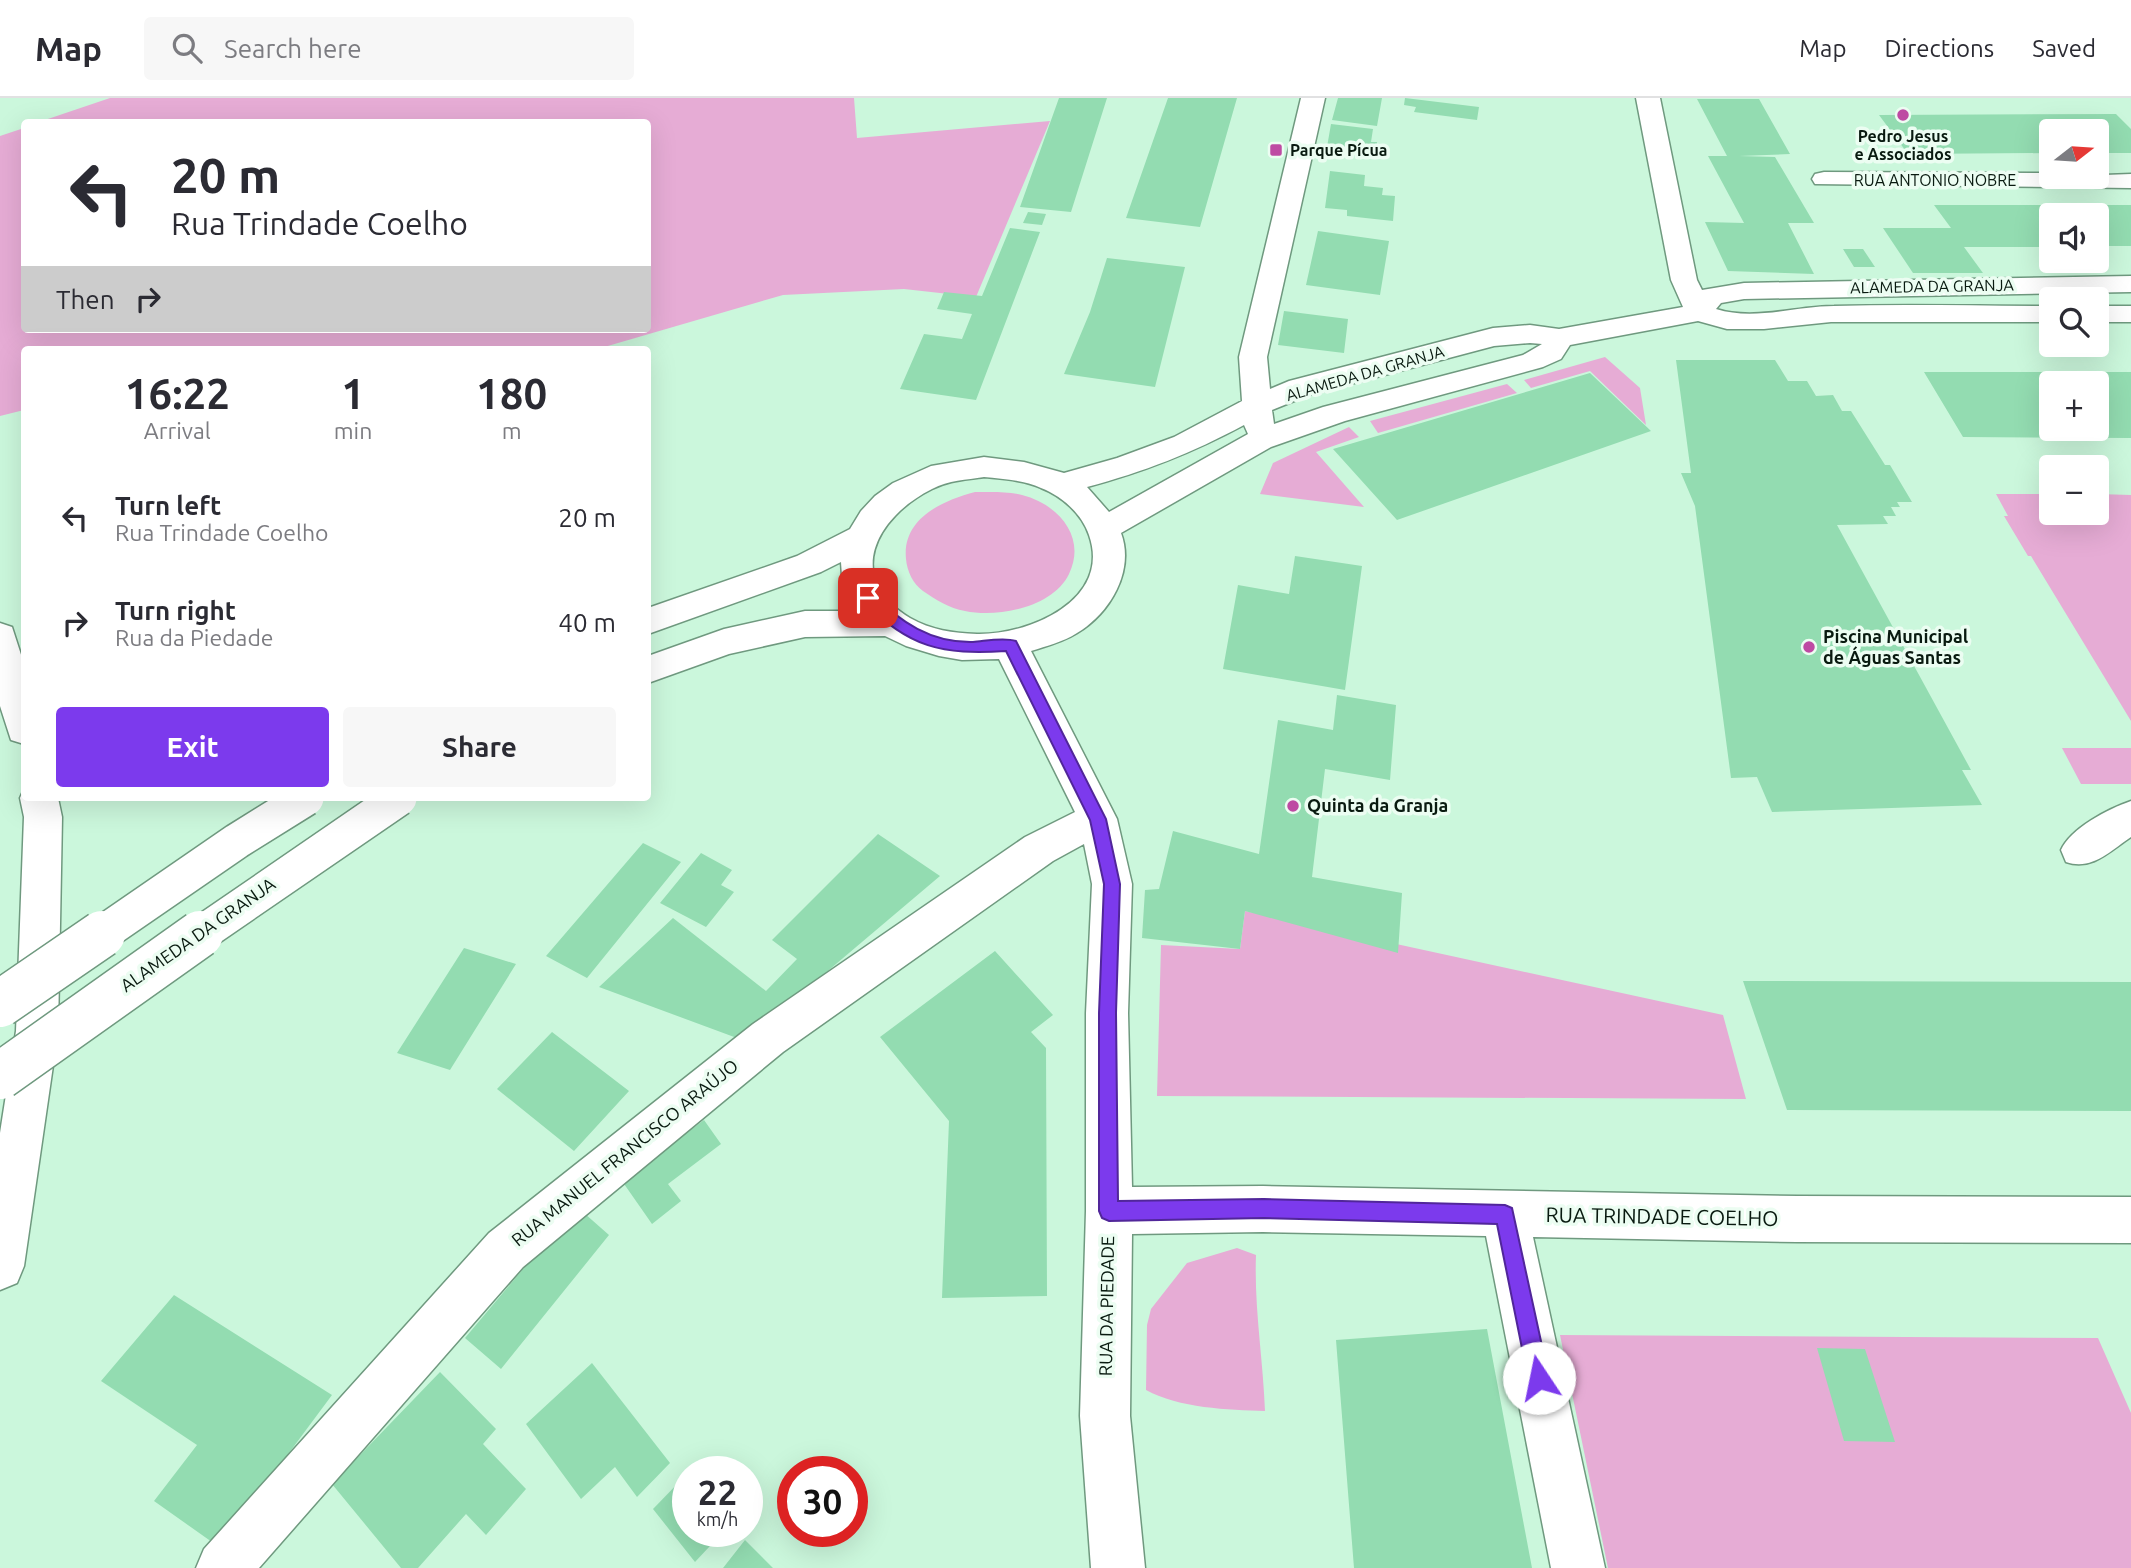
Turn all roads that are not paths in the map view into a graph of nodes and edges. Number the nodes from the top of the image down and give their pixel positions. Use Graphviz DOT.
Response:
graph roads {
  1 [pos="1313,98"];
  2 [pos="1648,98"];
  3 [pos="1824,179"];
  4 [pos="2131,181"];
  5 [pos="2131,284"];
  6 [pos="1699,312"];
  7 [pos="2039,314"];
  8 [pos="2109,314"];
  9 [pos="2131,314"];
  10 [pos="1559,338"];
  11 [pos="1256,406"];
  12 [pos="1260,440"];
  13 [pos="1061,484"];
  14 [pos="1105,528"];
  15 [pos="861,537"];
  16 [pos="651,620"];
  17 [pos="893,623"];
  18 [pos="0,636"];
  19 [pos="1011,645"];
  20 [pos="651,669"];
  21 [pos="21,718"];
  22 [pos="39,801"];
  23 [pos="301,801"];
  24 [pos="394,801"];
  25 [pos="2131,817"];
  26 [pos="1098,819"];
  27 [pos="2080,850"];
  28 [pos="0,1004"];
  29 [pos="0,1076"];
  30 [pos="1109,1211"];
  31 [pos="1505,1215"];
  32 [pos="2131,1220"];
  33 [pos="0,1266"];
  34 [pos="223,1568"];
  35 [pos="1118,1568"];
  36 [pos="1578,1568"];
  1 -- 11 [label="street"];
  2 -- 6 [label="street"];
  3 -- 4 [label="street, RUA ANTONIO NOBRE"];
  5 -- 6 [label="street, ALAMEDA DA GRANJA"];
  6 -- 7 [label="street, ALAMEDA DA GRANJA"];
  6 -- 10 [label="street, ALAMEDA DA GRANJA"];
  8 -- 9 [label="street"];
  10 -- 11 [label="street, ALAMEDA DA GRANJA"];
  10 -- 12 [label="street, ALAMEDA DA GRANJA"];
  11 -- 12 [label="street"];
  11 -- 13 [label="street, ALAMEDA DA GRANJA"];
  12 -- 14 [label="street, ALAMEDA DA GRANJA"];
  13 -- 14 [label="street"];
  13 -- 15 [label="street"];
  14 -- 19 [label="street"];
  15 -- 16 [label="street"];
  15 -- 17 [label="street"];
  17 -- 19 [label="street"];
  17 -- 20 [label="street"];
  18 -- 21 [label="street"];
  19 -- 26 [label="street, RUA DA PIEDADE"];
  22 -- 33 [label="street"];
  23 -- 28 [label="street, bridge"];
  24 -- 29 [label="street, ALAMEDA DA GRANJA, bridge"];
  25 -- 27 [label="street"];
  26 -- 30 [label="street, RUA DA PIEDADE"];
  26 -- 34 [label="street, RUA MANUEL FRANCISCO ARAÚJO"];
  30 -- 31 [label="street, RUA TRINDADE COELHO"];
  30 -- 35 [label="street, RUA DA PIEDADE"];
  31 -- 32 [label="street, RUA TRINDADE COELHO"];
  31 -- 36 [label="street"];
}
